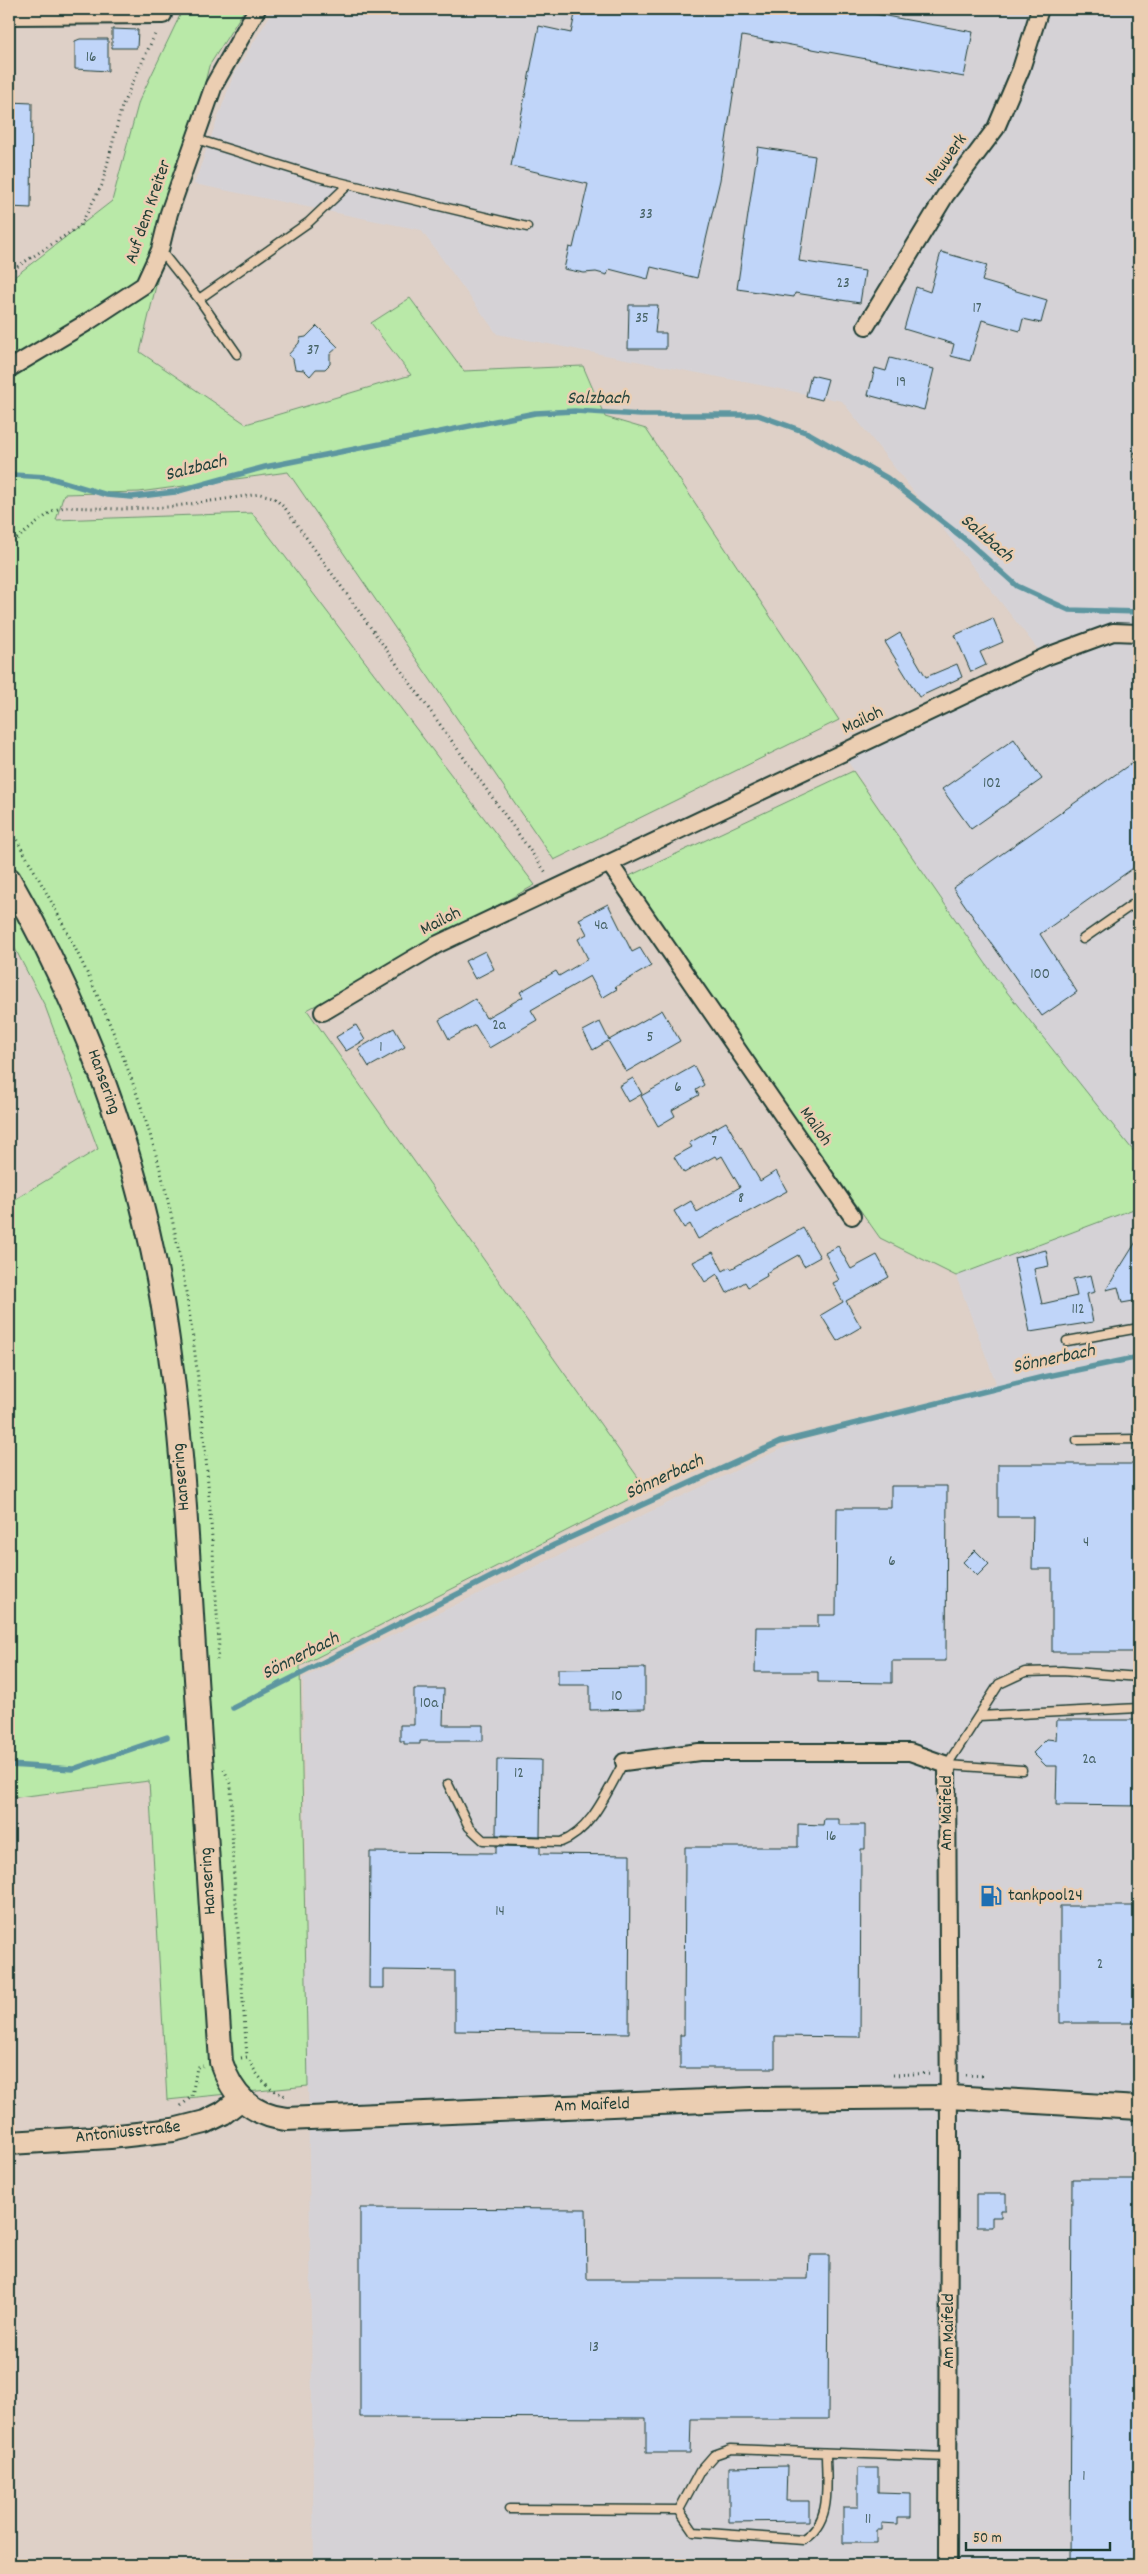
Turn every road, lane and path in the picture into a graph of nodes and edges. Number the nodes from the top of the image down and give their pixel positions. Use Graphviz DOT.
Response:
graph roads {
  1 [pos="257,9"];
  2 [pos="1040,9"];
  3 [pos="164,15"];
  4 [pos="9,16"];
  5 [pos="196,139"];
  6 [pos="348,184"];
  7 [pos="527,227"];
  8 [pos="160,250"];
  9 [pos="9,272"];
  10 [pos="199,299"];
  11 [pos="866,326"];
  12 [pos="237,354"];
  13 [pos="9,368"];
  14 [pos="9,545"];
  15 [pos="1139,634"];
  16 [pos="609,863"];
  17 [pos="9,879"];
  18 [pos="555,888"];
  19 [pos="1139,900"];
  20 [pos="1083,939"];
  21 [pos="323,1012"];
  22 [pos="852,1216"];
  23 [pos="1139,1328"];
  24 [pos="1067,1341"];
  25 [pos="1139,1439"];
  26 [pos="1076,1440"];
  27 [pos="1139,1677"];
  28 [pos="1139,1708"];
  29 [pos="979,1716"];
  30 [pos="624,1762"];
  31 [pos="947,1765"];
  32 [pos="1022,1770"];
  33 [pos="448,1784"];
  34 [pos="949,2097"];
  35 [pos="241,2099"];
  36 [pos="1139,2108"];
  37 [pos="9,2143"];
  38 [pos="826,2453"];
  39 [pos="948,2458"];
  40 [pos="509,2509"];
  41 [pos="679,2510"];
  42 [pos="948,2565"];
  1 -- 5 [label="street, Auf dem Kreiter"];
  2 -- 11 [label="street, Neuwerk"];
  3 -- 4 [label="street"];
  3 -- 9 [label="path"];
  5 -- 6 [label="lane"];
  5 -- 8 [label="street, Auf dem Kreiter"];
  6 -- 7 [label="lane"];
  6 -- 10 [label="lane"];
  8 -- 10 [label="lane"];
  8 -- 13 [label="street, Auf dem Kreiter"];
  10 -- 12 [label="lane"];
  14 -- 18 [label="path"];
  15 -- 16 [label="street, Mailoh"];
  16 -- 18 [label="street, Mailoh"];
  16 -- 22 [label="street, Mailoh"];
  17 -- 35 [label="street, Hansering"];
  18 -- 21 [label="street, Mailoh"];
  19 -- 20 [label="lane"];
  23 -- 24 [label="lane"];
  25 -- 26 [label="lane"];
  27 -- 29 [label="lane"];
  28 -- 29 [label="lane"];
  29 -- 31 [label="lane"];
  30 -- 31 [label="street, Am Maifeld"];
  30 -- 33 [label="lane"];
  31 -- 32 [label="lane"];
  31 -- 34 [label="street, Am Maifeld"];
  34 -- 35 [label="street, Am Maifeld"];
  34 -- 36 [label="street, Am Maifeld"];
  34 -- 39 [label="street, Am Maifeld"];
  35 -- 37 [label="street, Antoniusstraße"];
  38 -- 39 [label="lane"];
  38 -- 41 [label="lane"];
  38 -- 41 [label="lane"];
  39 -- 42 [label="street, Am Maifeld"];
  40 -- 41 [label="lane"];
}
